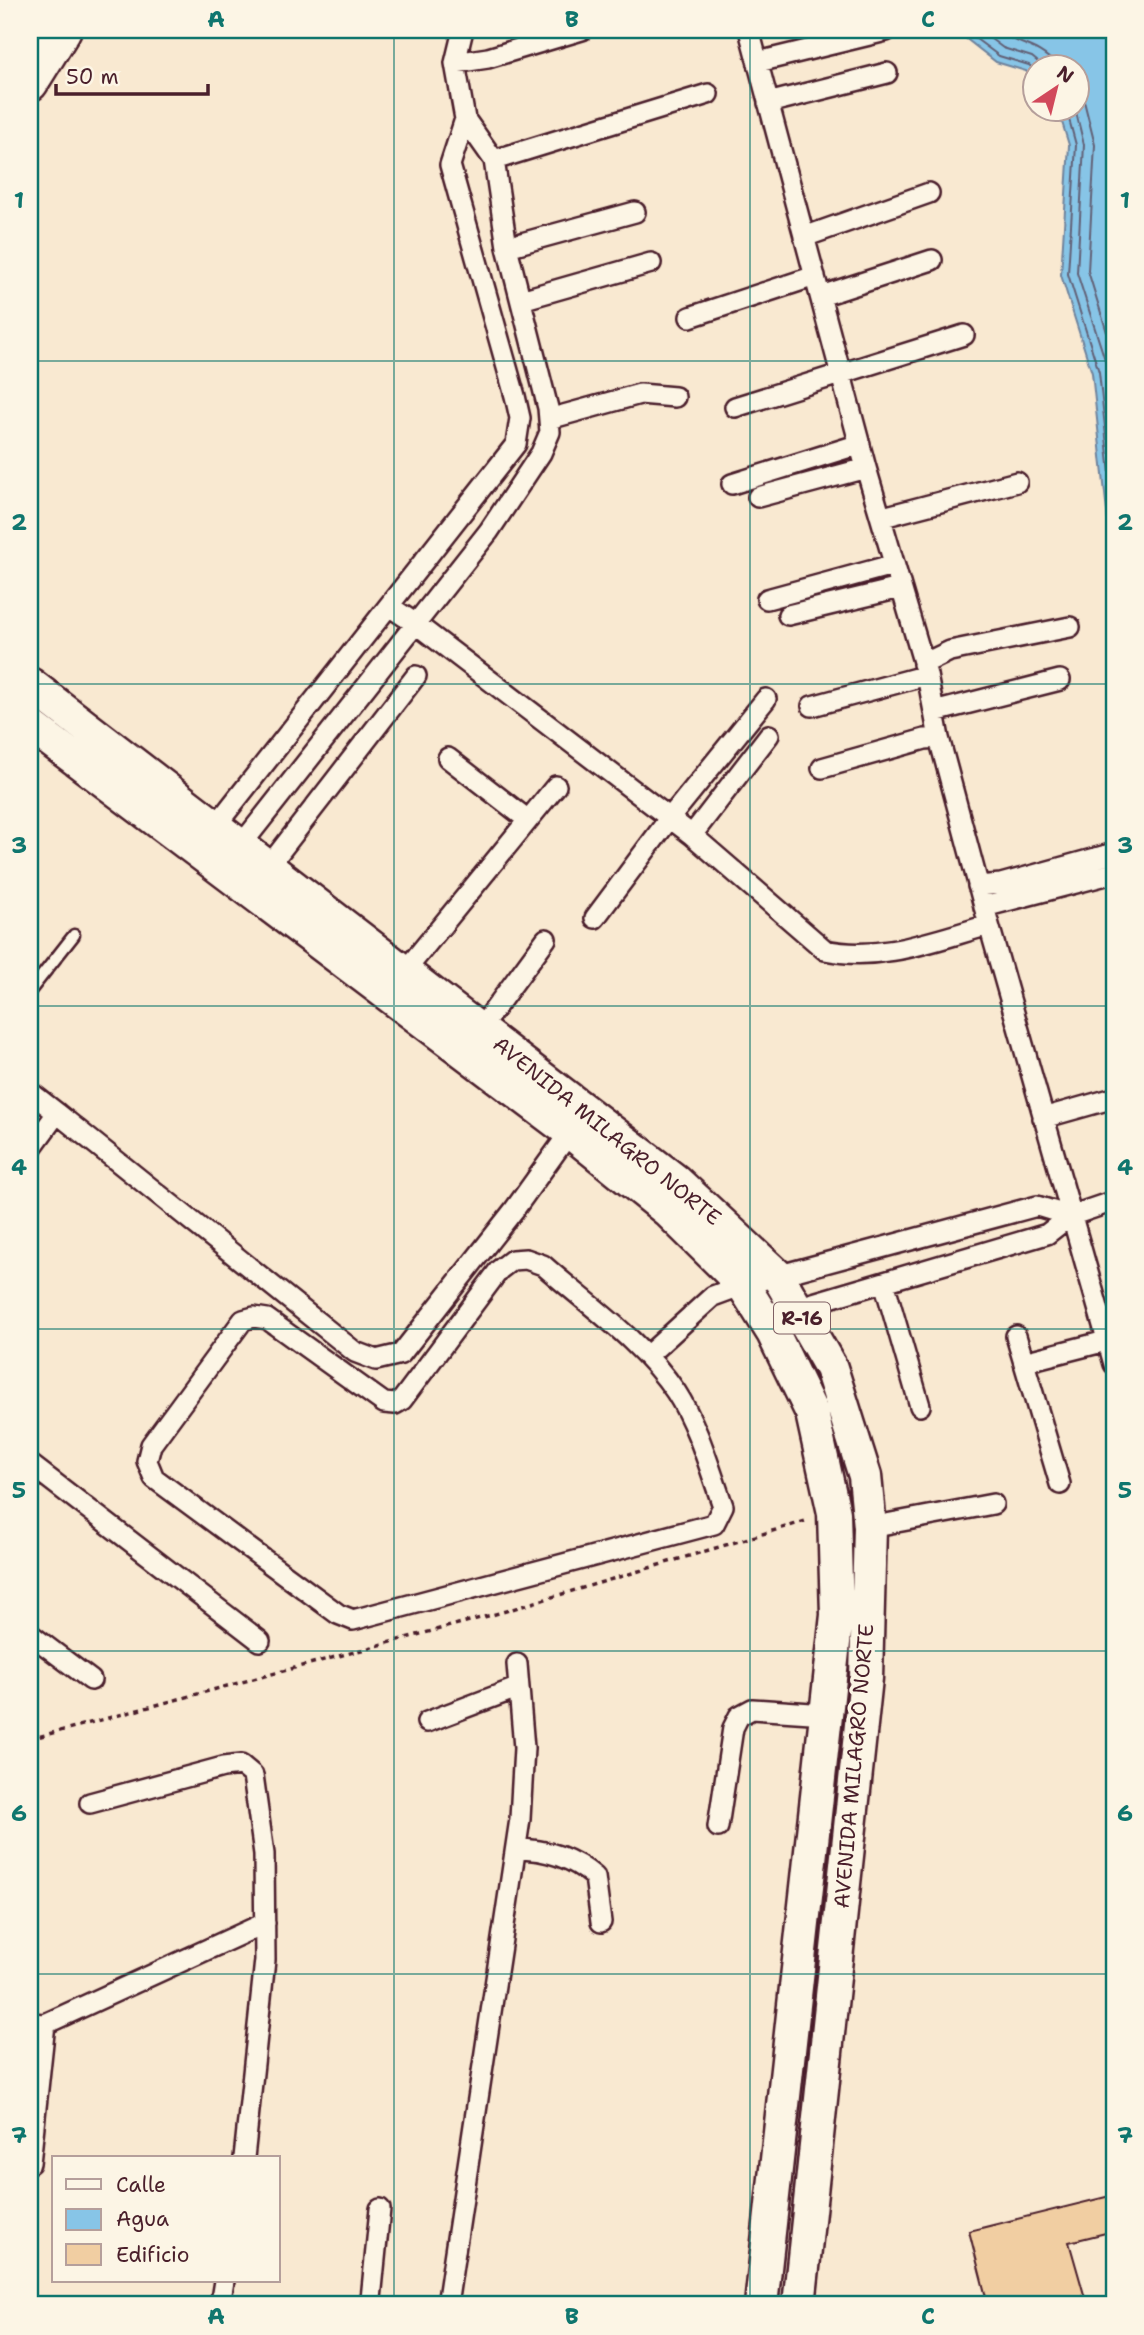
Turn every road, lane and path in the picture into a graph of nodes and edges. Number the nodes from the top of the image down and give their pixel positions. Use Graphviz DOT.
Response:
graph roads {
  1 [pos="63,30"];
  2 [pos="463,30"];
  3 [pos="582,30"];
  4 [pos="749,30"];
  5 [pos="886,31"];
  6 [pos="758,62"];
  7 [pos="455,63"];
  8 [pos="887,73"];
  9 [pos="30,83"];
  10 [pos="708,94"];
  11 [pos="768,103"];
  12 [pos="465,119"];
  13 [pos="494,160"];
  14 [pos="929,193"];
  15 [pos="635,212"];
  16 [pos="804,237"];
  17 [pos="507,247"];
  18 [pos="932,260"];
  19 [pos="651,263"];
  20 [pos="815,276"];
  21 [pos="821,296"];
  22 [pos="521,300"];
  23 [pos="690,317"];
  24 [pos="964,335"];
  25 [pos="841,373"];
  26 [pos="675,397"];
  27 [pos="735,407"];
  28 [pos="549,419"];
  29 [pos="860,444"];
  30 [pos="866,468"];
  31 [pos="1017,482"];
  32 [pos="732,484"];
  33 [pos="758,497"];
  34 [pos="883,517"];
  35 [pos="892,565"];
  36 [pos="900,588"];
  37 [pos="767,599"];
  38 [pos="389,606"];
  39 [pos="788,615"];
  40 [pos="416,624"];
  41 [pos="1069,627"];
  42 [pos="925,669"];
  43 [pos="416,676"];
  44 [pos="1060,680"];
  45 [pos="30,684"];
  46 [pos="766,699"];
  47 [pos="812,706"];
  48 [pos="934,712"];
  49 [pos="30,724"];
  50 [pos="769,736"];
  51 [pos="939,738"];
  52 [pos="448,758"];
  53 [pos="822,768"];
  54 [pos="556,786"];
  55 [pos="283,791"];
  56 [pos="311,810"];
  57 [pos="669,819"];
  58 [pos="528,820"];
  59 [pos="215,826"];
  60 [pos="692,835"];
  61 [pos="195,850"];
  62 [pos="1114,853"];
  63 [pos="230,858"];
  64 [pos="268,867"];
  65 [pos="1114,873"];
  66 [pos="978,886"];
  67 [pos="986,916"];
  68 [pos="595,918"];
  69 [pos="74,935"];
  70 [pos="546,939"];
  71 [pos="405,971"];
  72 [pos="30,991"];
  73 [pos="480,1029"];
  74 [pos="30,1093"];
  75 [pos="1114,1098"];
  76 [pos="57,1113"];
  77 [pos="1043,1118"];
  78 [pos="570,1132"];
  79 [pos="30,1150"];
  80 [pos="1114,1201"];
  81 [pos="1070,1216"];
  82 [pos="778,1276"];
  83 [pos="884,1282"];
  84 [pos="743,1285"];
  85 [pos="796,1307"];
  86 [pos="761,1314"];
  87 [pos="1016,1336"];
  88 [pos="1111,1340"];
  89 [pos="647,1356"];
  90 [pos="1024,1362"];
  91 [pos="1114,1364"];
  92 [pos="920,1406"];
  93 [pos="30,1464"];
  94 [pos="1059,1484"];
  95 [pos="993,1504"];
  96 [pos="834,1513"];
  97 [pos="870,1527"];
  98 [pos="30,1634"];
  99 [pos="260,1641"];
  100 [pos="517,1664"];
  101 [pos="91,1680"];
  102 [pos="517,1688"];
  103 [pos="826,1714"];
  104 [pos="427,1722"];
  105 [pos="30,1739"];
  106 [pos="90,1803"];
  107 [pos="719,1827"];
  108 [pos="516,1849"];
  109 [pos="601,1922"];
  110 [pos="265,1923"];
  111 [pos="38,2023"];
  112 [pos="244,2156"];
  113 [pos="30,2163"];
  114 [pos="776,2170"];
  115 [pos="813,2176"];
  116 [pos="380,2209"];
  117 [pos="224,2282"];
  118 [pos="220,2305"];
  119 [pos="374,2305"];
  120 [pos="447,2305"];
  121 [pos="761,2305"];
  122 [pos="799,2305"];
  1 -- 9 [label="highway"];
  2 -- 7 [label="street"];
  3 -- 7 [label="street"];
  4 -- 6 [label="street"];
  5 -- 6 [label="street"];
  6 -- 11 [label="street"];
  7 -- 12 [label="street"];
  8 -- 11 [label="street"];
  10 -- 13 [label="street"];
  11 -- 16 [label="street"];
  12 -- 13 [label="street"];
  12 -- 38 [label="street"];
  13 -- 17 [label="street"];
  14 -- 16 [label="street"];
  15 -- 17 [label="street"];
  16 -- 20 [label="street"];
  17 -- 22 [label="street"];
  18 -- 21 [label="street"];
  19 -- 22 [label="street"];
  20 -- 21 [label="street"];
  20 -- 23 [label="street"];
  21 -- 25 [label="street"];
  22 -- 28 [label="street"];
  24 -- 25 [label="street"];
  25 -- 27 [label="street"];
  25 -- 29 [label="street"];
  26 -- 28 [label="street"];
  28 -- 40 [label="street"];
  29 -- 30 [label="street"];
  29 -- 32 [label="street"];
  30 -- 33 [label="street"];
  30 -- 34 [label="street"];
  31 -- 34 [label="street"];
  34 -- 35 [label="street"];
  35 -- 36 [label="street"];
  35 -- 37 [label="street"];
  36 -- 39 [label="street"];
  36 -- 42 [label="street"];
  38 -- 40 [label="street"];
  38 -- 59 [label="street"];
  40 -- 55 [label="street"];
  40 -- 57 [label="street"];
  41 -- 42 [label="street"];
  42 -- 47 [label="street"];
  42 -- 48 [label="street"];
  43 -- 56 [label="street"];
  44 -- 48 [label="street"];
  45 -- 59 [label="main road, AVENIDA MILAGRO NORTE / R-16"];
  46 -- 57 [label="street"];
  48 -- 51 [label="street"];
  49 -- 61 [label="main road, AVENIDA MILAGRO NORTE / R-16"];
  50 -- 60 [label="street"];
  51 -- 53 [label="street"];
  51 -- 66 [label="street"];
  52 -- 58 [label="street"];
  54 -- 58 [label="street"];
  55 -- 56 [label="street"];
  55 -- 63 [label="street"];
  56 -- 64 [label="street"];
  57 -- 60 [label="street"];
  57 -- 68 [label="street"];
  58 -- 71 [label="street"];
  59 -- 61 [label="street"];
  59 -- 63 [label="main road, AVENIDA MILAGRO NORTE / R-16"];
  60 -- 67 [label="street"];
  61 -- 63 [label="main road, AVENIDA MILAGRO NORTE / R-16"];
  62 -- 66 [label="street"];
  63 -- 64 [label="main road, AVENIDA MILAGRO NORTE / R-16"];
  63 -- 78 [label="main road, AVENIDA MILAGRO NORTE / R-16"];
  64 -- 71 [label="main road, AVENIDA MILAGRO NORTE / R-16"];
  65 -- 67 [label="street"];
  66 -- 67 [label="street"];
  67 -- 77 [label="street"];
  69 -- 72 [label="lane"];
  70 -- 73 [label="street"];
  71 -- 73 [label="main road, AVENIDA MILAGRO NORTE / R-16"];
  73 -- 82 [label="main road, AVENIDA MILAGRO NORTE / R-16"];
  74 -- 76 [label="street"];
  75 -- 77 [label="street"];
  76 -- 78 [label="street"];
  76 -- 79 [label="street"];
  77 -- 81 [label="street"];
  78 -- 84 [label="main road, AVENIDA MILAGRO NORTE / R-16"];
  80 -- 81 [label="street"];
  81 -- 82 [label="street"];
  81 -- 83 [label="street"];
  81 -- 88 [label="street"];
  82 -- 84 [label="street"];
  82 -- 85 [label="main road, AVENIDA MILAGRO NORTE / R-16"];
  83 -- 85 [label="street"];
  83 -- 92 [label="street"];
  84 -- 86 [label="main road, AVENIDA MILAGRO NORTE / R-16"];
  84 -- 89 [label="street"];
  85 -- 86 [label="street"];
  85 -- 97 [label="main road, AVENIDA MILAGRO NORTE / R-16"];
  86 -- 96 [label="main road, AVENIDA MILAGRO NORTE / R-16"];
  87 -- 90 [label="street"];
  88 -- 90 [label="street"];
  88 -- 91 [label="street"];
  89 -- 89 [label="street"];
  90 -- 94 [label="street"];
  93 -- 99 [label="street"];
  95 -- 97 [label="street"];
  96 -- 103 [label="main road, AVENIDA MILAGRO NORTE / R-16"];
  96 -- 105 [label="path"];
  97 -- 115 [label="main road, AVENIDA MILAGRO NORTE / R-16"];
  98 -- 101 [label="street"];
  100 -- 102 [label="street"];
  102 -- 104 [label="street"];
  102 -- 108 [label="street"];
  103 -- 107 [label="street"];
  103 -- 114 [label="main road, AVENIDA MILAGRO NORTE / R-16"];
  106 -- 110 [label="street"];
  108 -- 109 [label="street"];
  108 -- 120 [label="street"];
  110 -- 111 [label="street"];
  110 -- 112 [label="street"];
  111 -- 113 [label="street"];
  114 -- 115 [label="main road"];
  114 -- 121 [label="main road, AVENIDA MILAGRO NORTE / R-16"];
  115 -- 122 [label="main road, AVENIDA MILAGRO NORTE / R-16"];
  116 -- 119 [label="street"];
  117 -- 118 [label="street"];
}
